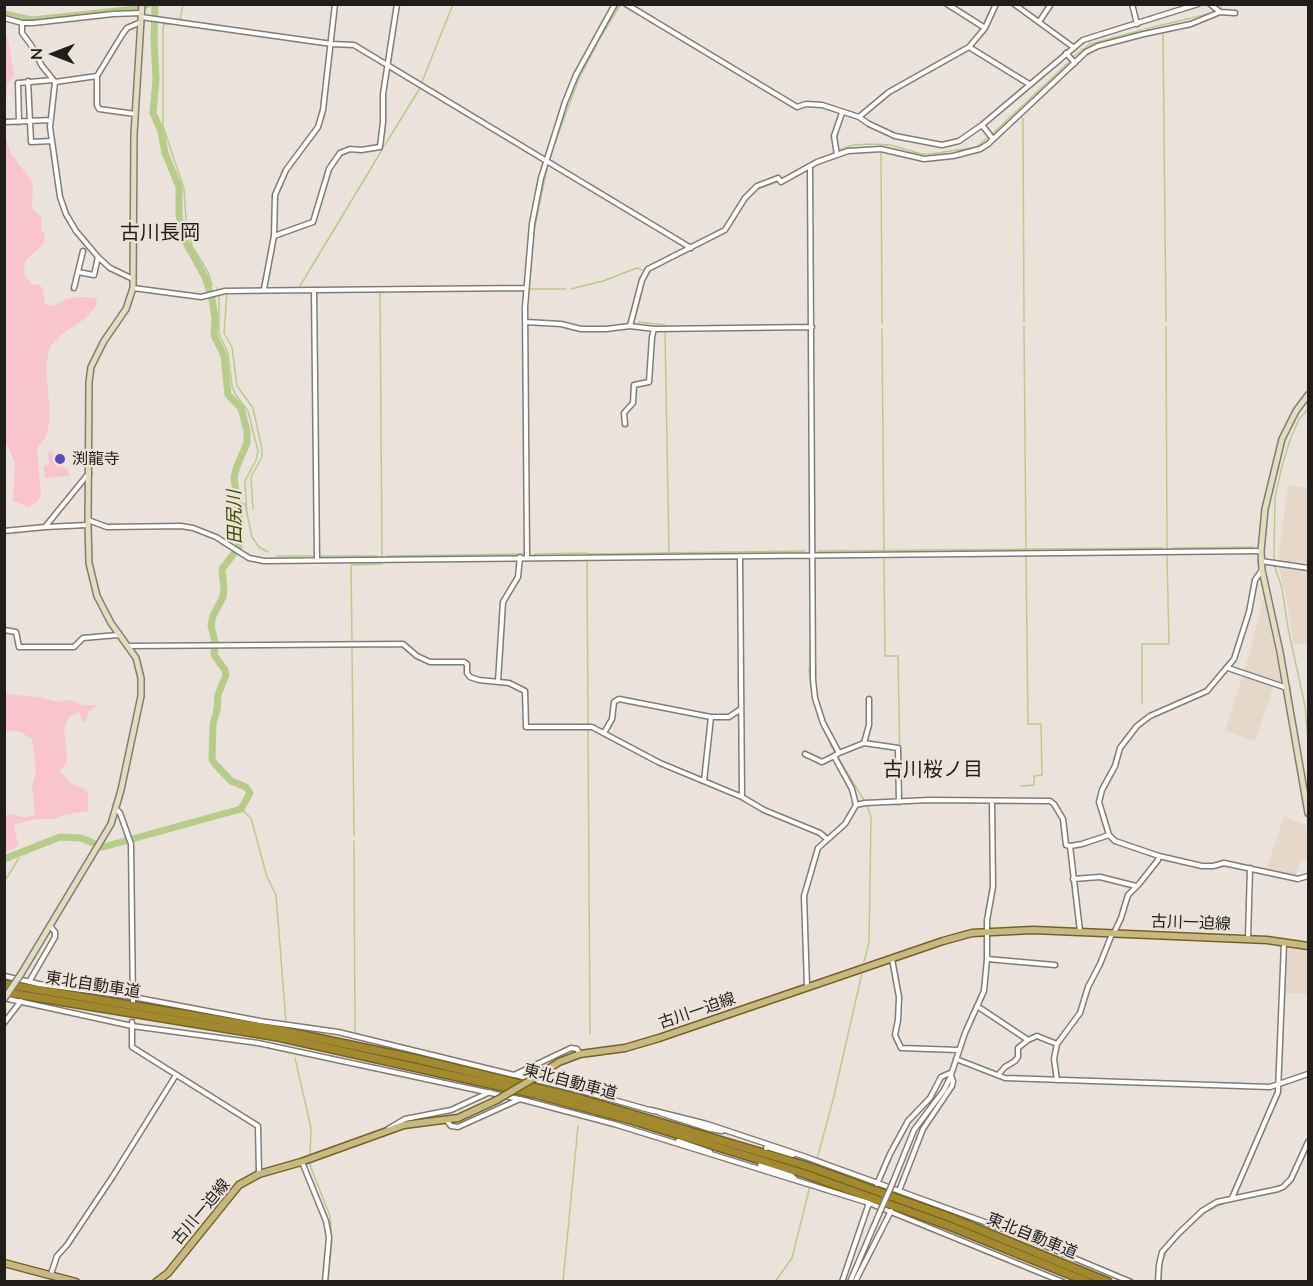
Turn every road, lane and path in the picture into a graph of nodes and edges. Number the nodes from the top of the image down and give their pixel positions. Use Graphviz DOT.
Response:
graph roads {
  1 [pos="335,4"];
  2 [pos="398,4"];
  3 [pos="615,4"];
  4 [pos="626,4"];
  5 [pos="946,4"];
  6 [pos="996,4"];
  7 [pos="1014,4"];
  8 [pos="1051,4"];
  9 [pos="1132,4"];
  10 [pos="1198,4"];
  11 [pos="1210,4"];
  12 [pos="1220,12"];
  13 [pos="141,13"];
  14 [pos="1235,13"];
  15 [pos="4,18"];
  16 [pos="1039,22"];
  17 [pos="22,23"];
  18 [pos="1140,23"];
  19 [pos="985,28"];
  20 [pos="1144,34"];
  21 [pos="332,44"];
  22 [pos="969,47"];
  23 [pos="1073,47"];
  24 [pos="1066,53"];
  25 [pos="1075,63"];
  26 [pos="387,64"];
  27 [pos="97,76"];
  28 [pos="28,81"];
  29 [pos="55,81"];
  30 [pos="1029,84"];
  31 [pos="842,113"];
  32 [pos="135,114"];
  33 [pos="859,117"];
  34 [pos="50,120"];
  35 [pos="30,121"];
  36 [pos="6,122"];
  37 [pos="19,122"];
  38 [pos="982,125"];
  39 [pos="993,139"];
  40 [pos="52,141"];
  41 [pos="837,155"];
  42 [pos="546,159"];
  43 [pos="810,166"];
  44 [pos="274,236"];
  45 [pos="691,248"];
  46 [pos="84,251"];
  47 [pos="98,257"];
  48 [pos="78,272"];
  49 [pos="133,279"];
  50 [pos="74,288"];
  51 [pos="133,288"];
  52 [pos="526,288"];
  53 [pos="264,289"];
  54 [pos="314,290"];
  55 [pos="526,322"];
  56 [pos="630,326"];
  57 [pos="811,327"];
  58 [pos="654,329"];
  59 [pos="1308,395"];
  60 [pos="625,424"];
  61 [pos="89,472"];
  62 [pos="88,522"];
  63 [pos="45,527"];
  64 [pos="4,531"];
  65 [pos="1261,551"];
  66 [pos="740,556"];
  67 [pos="814,556"];
  68 [pos="527,557"];
  69 [pos="520,558"];
  70 [pos="317,560"];
  71 [pos="1262,561"];
  72 [pos="1308,568"];
  73 [pos="1262,570"];
  74 [pos="4,630"];
  75 [pos="118,635"];
  76 [pos="128,646"];
  77 [pos="1228,668"];
  78 [pos="498,682"];
  79 [pos="1287,688"];
  80 [pos="868,699"];
  81 [pos="741,709"];
  82 [pos="711,717"];
  83 [pos="604,733"];
  84 [pos="864,743"];
  85 [pos="805,754"];
  86 [pos="837,755"];
  87 [pos="704,781"];
  88 [pos="742,797"];
  89 [pos="992,801"];
  90 [pos="899,802"];
  91 [pos="856,806"];
  92 [pos="117,810"];
  93 [pos="1308,813"];
  94 [pos="1109,835"];
  95 [pos="826,839"];
  96 [pos="1070,846"];
  97 [pos="1159,856"];
  98 [pos="1250,868"];
  99 [pos="1308,876"];
  100 [pos="1073,879"];
  101 [pos="1136,886"];
  102 [pos="50,926"];
  103 [pos="987,931"];
  104 [pos="1080,932"];
  105 [pos="1113,934"];
  106 [pos="1248,939"];
  107 [pos="1284,943"];
  108 [pos="1308,946"];
  109 [pos="892,959"];
  110 [pos="987,959"];
  111 [pos="1055,965"];
  112 [pos="4,976"];
  113 [pos="29,982"];
  114 [pos="4,984"];
  115 [pos="807,987"];
  116 [pos="4,992"];
  117 [pos="133,997"];
  118 [pos="4,999"];
  119 [pos="21,1001"];
  120 [pos="133,1004"];
  121 [pos="977,1006"];
  122 [pos="4,1023"];
  123 [pos="132,1024"];
  124 [pos="1028,1040"];
  125 [pos="1057,1044"];
  126 [pos="958,1050"];
  127 [pos="580,1054"];
  128 [pos="956,1059"];
  129 [pos="950,1073"];
  130 [pos="1308,1074"];
  131 [pos="176,1075"];
  132 [pos="514,1075"];
  133 [pos="998,1075"];
  134 [pos="1058,1080"];
  135 [pos="1279,1085"];
  136 [pos="490,1092"];
  137 [pos="520,1099"];
  138 [pos="651,1110"];
  139 [pos="447,1121"];
  140 [pos="385,1132"];
  141 [pos="734,1132"];
  142 [pos="650,1135"];
  143 [pos="1308,1142"];
  144 [pos="766,1148"];
  145 [pos="713,1154"];
  146 [pos="803,1156"];
  147 [pos="307,1160"];
  148 [pos="761,1164"];
  149 [pos="259,1174"];
  150 [pos="796,1180"];
  151 [pos="878,1184"];
  152 [pos="899,1191"];
  153 [pos="1232,1198"];
  154 [pos="869,1203"];
  155 [pos="891,1211"];
  156 [pos="4,1263"];
  157 [pos="50,1274"];
  158 [pos="45,1281"];
  159 [pos="76,1281"];
  160 [pos="156,1281"];
  161 [pos="325,1281"];
  162 [pos="842,1281"];
  163 [pos="850,1281"];
  164 [pos="855,1281"];
  165 [pos="1063,1281"];
  166 [pos="1088,1281"];
  167 [pos="1108,1281"];
  168 [pos="1131,1281"];
  169 [pos="1158,1281"];
  1 -- 21 [label="street"];
  2 -- 26 [label="street"];
  3 -- 42 [label="street"];
  4 -- 31 [label="street"];
  5 -- 19 [label="street"];
  6 -- 19 [label="street"];
  7 -- 16 [label="street"];
  8 -- 16 [label="street"];
  9 -- 18 [label="street"];
  10 -- 18 [label="street"];
  11 -- 12 [label="street"];
  12 -- 14 [label="street"];
  12 -- 20 [label="street"];
  13 -- 17 [label="street"];
  13 -- 21 [label="street"];
  13 -- 27 [label="street"];
  13 -- 32 [label="street"];
  15 -- 17 [label="street"];
  16 -- 23 [label="street"];
  17 -- 29 [label="street"];
  18 -- 20 [label="street"];
  18 -- 23 [label="street"];
  19 -- 22 [label="street"];
  20 -- 25 [label="street"];
  21 -- 26 [label="street"];
  21 -- 44 [label="street"];
  22 -- 30 [label="street"];
  22 -- 33 [label="street"];
  23 -- 24 [label="street"];
  24 -- 25 [label="street"];
  24 -- 30 [label="street"];
  25 -- 39 [label="street"];
  26 -- 42 [label="street"];
  26 -- 44 [label="street"];
  27 -- 29 [label="street"];
  27 -- 32 [label="street"];
  28 -- 29 [label="street"];
  28 -- 35 [label="street"];
  28 -- 37 [label="street"];
  29 -- 34 [label="street"];
  30 -- 38 [label="street"];
  31 -- 33 [label="street"];
  31 -- 41 [label="street"];
  32 -- 49 [label="street"];
  33 -- 38 [label="street"];
  34 -- 35 [label="street"];
  34 -- 40 [label="street"];
  35 -- 37 [label="street"];
  35 -- 40 [label="street"];
  36 -- 37 [label="street"];
  38 -- 39 [label="street"];
  39 -- 41 [label="street"];
  40 -- 47 [label="street"];
  41 -- 43 [label="street"];
  42 -- 45 [label="street"];
  42 -- 52 [label="street"];
  43 -- 45 [label="street"];
  43 -- 57 [label="street"];
  44 -- 53 [label="street"];
  45 -- 56 [label="street"];
  46 -- 48 [label="street"];
  47 -- 48 [label="street"];
  47 -- 49 [label="street"];
  48 -- 50 [label="street"];
  49 -- 51 [label="street"];
  51 -- 53 [label="street"];
  51 -- 61 [label="street"];
  52 -- 54 [label="street"];
  52 -- 55 [label="street"];
  53 -- 54 [label="street"];
  54 -- 70 [label="street"];
  55 -- 56 [label="street"];
  55 -- 68 [label="street"];
  56 -- 58 [label="street"];
  57 -- 58 [label="street"];
  57 -- 67 [label="street"];
  58 -- 60 [label="street"];
  59 -- 65 [label="street"];
  61 -- 62 [label="street"];
  61 -- 63 [label="street"];
  62 -- 63 [label="street"];
  62 -- 70 [label="street"];
  62 -- 75 [label="street"];
  63 -- 64 [label="street"];
  65 -- 67 [label="street"];
  65 -- 71 [label="street"];
  66 -- 67 [label="street"];
  66 -- 68 [label="street"];
  66 -- 81 [label="street"];
  67 -- 86 [label="street"];
  68 -- 69 [label="street"];
  69 -- 70 [label="street"];
  69 -- 78 [label="street"];
  71 -- 72 [label="street"];
  71 -- 73 [label="street"];
  73 -- 77 [label="street"];
  73 -- 79 [label="street"];
  74 -- 75 [label="street"];
  75 -- 76 [label="street"];
  76 -- 78 [label="street"];
  76 -- 92 [label="street"];
  77 -- 79 [label="street"];
  77 -- 94 [label="street"];
  78 -- 83 [label="street"];
  79 -- 93 [label="street"];
  80 -- 84 [label="street"];
  81 -- 82 [label="street"];
  81 -- 88 [label="street"];
  82 -- 83 [label="street"];
  82 -- 87 [label="street"];
  83 -- 87 [label="street"];
  84 -- 86 [label="street"];
  84 -- 90 [label="street"];
  85 -- 86 [label="street"];
  86 -- 91 [label="street"];
  87 -- 88 [label="street"];
  88 -- 95 [label="street"];
  89 -- 90 [label="street"];
  89 -- 96 [label="street"];
  89 -- 103 [label="street"];
  90 -- 91 [label="street"];
  91 -- 95 [label="street"];
  92 -- 102 [label="street"];
  92 -- 117 [label="street"];
  94 -- 96 [label="street"];
  94 -- 97 [label="street"];
  95 -- 115 [label="street"];
  96 -- 100 [label="street"];
  97 -- 98 [label="street"];
  97 -- 101 [label="street"];
  98 -- 99 [label="street"];
  98 -- 106 [label="street"];
  100 -- 101 [label="street"];
  100 -- 104 [label="street"];
  101 -- 105 [label="street"];
  102 -- 113 [label="street"];
  102 -- 118 [label="street, bridge"];
  103 -- 104 [label="main road, 古川一迫線"];
  103 -- 109 [label="main road, 古川一迫線"];
  103 -- 110 [label="street"];
  104 -- 105 [label="main road, 古川一迫線"];
  105 -- 106 [label="main road, 古川一迫線"];
  105 -- 125 [label="street"];
  106 -- 107 [label="main road, 古川一迫線"];
  107 -- 108 [label="main road, 古川一迫線"];
  107 -- 135 [label="street"];
  109 -- 115 [label="main road, 古川一迫線"];
  109 -- 126 [label="street"];
  110 -- 111 [label="street"];
  110 -- 121 [label="street"];
  112 -- 113 [label="street"];
  113 -- 117 [label="street"];
  114 -- 167 [label="highway, 東北自動車道"];
  115 -- 127 [label="main road, 古川一迫線"];
  116 -- 166 [label="highway, 東北自動車道"];
  117 -- 120 [label="street"];
  117 -- 132 [label="street"];
  118 -- 119 [label="street"];
  119 -- 122 [label="street"];
  119 -- 123 [label="street"];
  121 -- 124 [label="street"];
  121 -- 126 [label="street"];
  123 -- 131 [label="street"];
  123 -- 136 [label="street"];
  124 -- 125 [label="street"];
  124 -- 133 [label="street"];
  125 -- 134 [label="street"];
  126 -- 128 [label="street"];
  127 -- 132 [label="street"];
  127 -- 139 [label="main road, 古川一迫線, bridge"];
  128 -- 129 [label="street"];
  128 -- 133 [label="street"];
  129 -- 151 [label="street"];
  129 -- 152 [label="street"];
  129 -- 163 [label="street, bridge"];
  130 -- 135 [label="street"];
  131 -- 149 [label="street"];
  131 -- 157 [label="street"];
  132 -- 138 [label="street"];
  133 -- 134 [label="street"];
  134 -- 135 [label="street"];
  135 -- 153 [label="street"];
  136 -- 137 [label="street"];
  136 -- 140 [label="street"];
  137 -- 139 [label="street"];
  137 -- 142 [label="street"];
  138 -- 141 [label="street"];
  138 -- 141 [label="street"];
  139 -- 140 [label="main road, 古川一迫線"];
  140 -- 147 [label="main road, 古川一迫線"];
  141 -- 146 [label="street"];
  142 -- 145 [label="street"];
  142 -- 145 [label="street"];
  143 -- 153 [label="street"];
  144 -- 146 [label="street"];
  145 -- 150 [label="street"];
  146 -- 151 [label="street"];
  147 -- 149 [label="main road, 古川一迫線"];
  147 -- 161 [label="street"];
  148 -- 150 [label="street"];
  149 -- 160 [label="main road, 古川一迫線"];
  150 -- 154 [label="street"];
  151 -- 152 [label="street"];
  152 -- 168 [label="street"];
  153 -- 169 [label="street"];
  154 -- 155 [label="street"];
  154 -- 162 [label="street"];
  155 -- 164 [label="street"];
  155 -- 165 [label="street"];
  156 -- 157 [label="main road"];
  157 -- 158 [label="street"];
  157 -- 159 [label="main road"];
}
